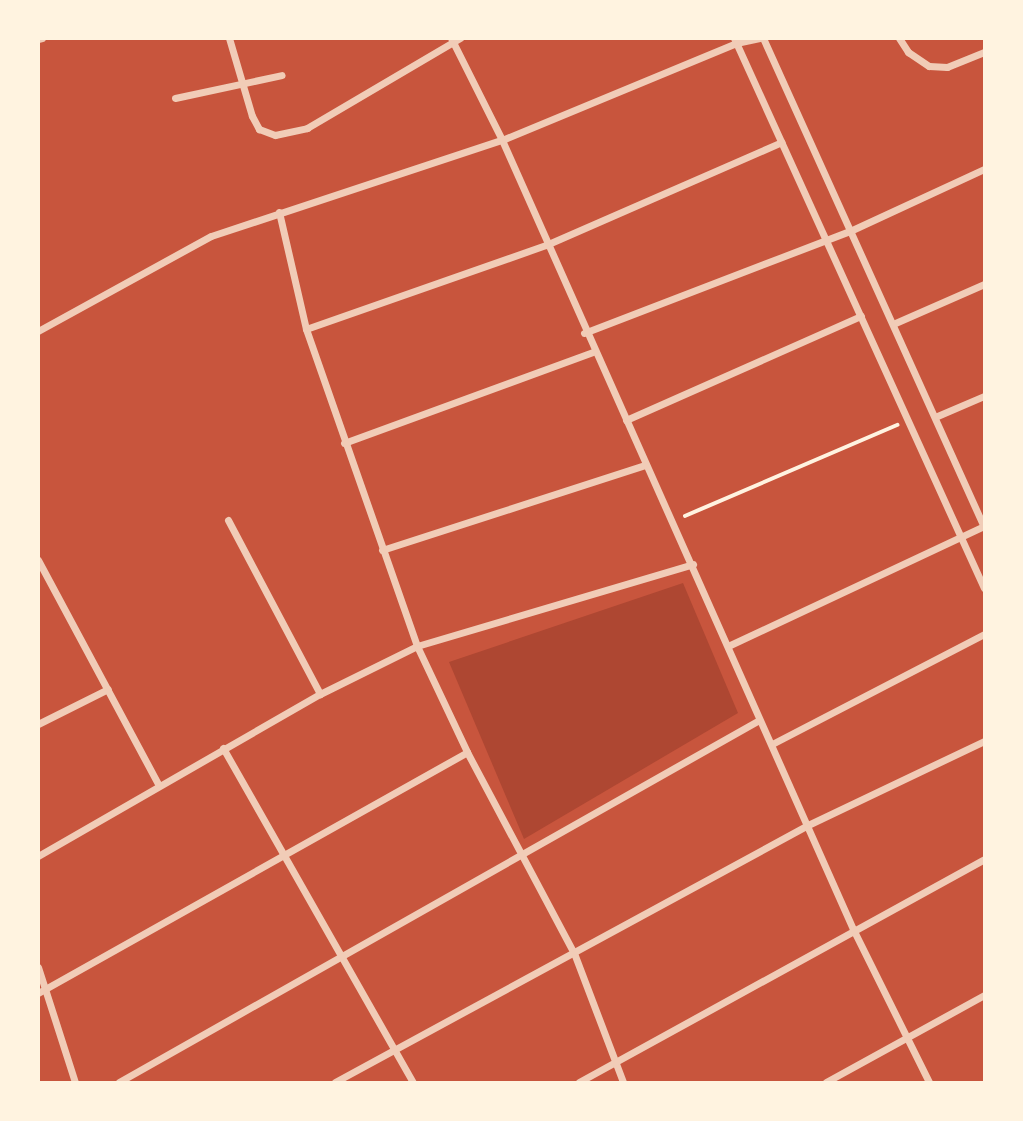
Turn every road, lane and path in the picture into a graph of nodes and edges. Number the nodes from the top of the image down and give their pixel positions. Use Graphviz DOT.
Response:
graph roads {
  1 [pos="229,38"];
  2 [pos="761,38"];
  3 [pos="899,38"];
  4 [pos="455,40"];
  5 [pos="735,41"];
  6 [pos="985,52"];
  7 [pos="282,75"];
  8 [pos="243,84"];
  9 [pos="175,98"];
  10 [pos="502,140"];
  11 [pos="782,142"];
  12 [pos="985,169"];
  13 [pos="279,212"];
  14 [pos="850,231"];
  15 [pos="825,238"];
  16 [pos="546,245"];
  17 [pos="985,284"];
  18 [pos="861,316"];
  19 [pos="893,324"];
  20 [pos="306,328"];
  21 [pos="38,331"];
  22 [pos="584,333"];
  23 [pos="593,352"];
  24 [pos="985,396"];
  25 [pos="935,417"];
  26 [pos="626,420"];
  27 [pos="908,420"];
  28 [pos="344,443"];
  29 [pos="645,465"];
  30 [pos="228,520"];
  31 [pos="672,522"];
  32 [pos="984,526"];
  33 [pos="961,536"];
  34 [pos="382,550"];
  35 [pos="38,560"];
  36 [pos="692,564"];
  37 [pos="985,588"];
  38 [pos="985,634"];
  39 [pos="417,646"];
  40 [pos="728,646"];
  41 [pos="108,689"];
  42 [pos="320,694"];
  43 [pos="759,720"];
  44 [pos="38,724"];
  45 [pos="985,741"];
  46 [pos="772,744"];
  47 [pos="223,748"];
  48 [pos="467,752"];
  49 [pos="158,785"];
  50 [pos="808,825"];
  51 [pos="524,853"];
  52 [pos="38,856"];
  53 [pos="281,856"];
  54 [pos="985,859"];
  55 [pos="853,929"];
  56 [pos="574,953"];
  57 [pos="339,957"];
  58 [pos="38,967"];
  59 [pos="46,988"];
  60 [pos="38,993"];
  61 [pos="985,995"];
  62 [pos="906,1037"];
  63 [pos="394,1050"];
  64 [pos="615,1062"];
  65 [pos="75,1083"];
  66 [pos="119,1083"];
  67 [pos="335,1083"];
  68 [pos="413,1083"];
  69 [pos="579,1083"];
  70 [pos="623,1083"];
  71 [pos="826,1083"];
  72 [pos="929,1083"];
  1 -- 8 [label="street"];
  2 -- 5 [label="street"];
  2 -- 14 [label="street"];
  3 -- 6 [label="street"];
  4 -- 8 [label="street"];
  4 -- 10 [label="street"];
  5 -- 10 [label="street"];
  5 -- 11 [label="street"];
  7 -- 8 [label="street"];
  8 -- 9 [label="street"];
  10 -- 13 [label="street"];
  10 -- 16 [label="street"];
  11 -- 15 [label="street"];
  11 -- 16 [label="street"];
  12 -- 14 [label="street"];
  13 -- 20 [label="street"];
  13 -- 21 [label="street"];
  14 -- 15 [label="street"];
  14 -- 19 [label="street"];
  15 -- 18 [label="street"];
  15 -- 22 [label="street"];
  16 -- 20 [label="street"];
  16 -- 22 [label="street"];
  17 -- 19 [label="street"];
  18 -- 26 [label="street"];
  18 -- 27 [label="street"];
  19 -- 25 [label="street"];
  20 -- 28 [label="street"];
  22 -- 23 [label="street"];
  23 -- 26 [label="street"];
  23 -- 28 [label="street"];
  24 -- 25 [label="street"];
  25 -- 32 [label="street"];
  26 -- 29 [label="street"];
  27 -- 31 [label="path"];
  27 -- 33 [label="street"];
  28 -- 34 [label="street"];
  29 -- 31 [label="street"];
  29 -- 34 [label="street"];
  30 -- 42 [label="street"];
  31 -- 36 [label="street"];
  32 -- 33 [label="street"];
  33 -- 37 [label="street"];
  33 -- 40 [label="street"];
  34 -- 39 [label="street"];
  35 -- 41 [label="street"];
  36 -- 39 [label="street"];
  36 -- 40 [label="street"];
  38 -- 46 [label="street"];
  39 -- 42 [label="street"];
  39 -- 48 [label="street"];
  40 -- 43 [label="street"];
  41 -- 44 [label="street"];
  41 -- 49 [label="street"];
  42 -- 47 [label="street"];
  43 -- 46 [label="street"];
  43 -- 51 [label="street"];
  45 -- 50 [label="street"];
  46 -- 50 [label="street"];
  47 -- 49 [label="street"];
  47 -- 53 [label="street"];
  48 -- 51 [label="street"];
  48 -- 53 [label="street"];
  49 -- 52 [label="street"];
  50 -- 55 [label="street"];
  50 -- 56 [label="street"];
  51 -- 56 [label="street"];
  51 -- 57 [label="street"];
  53 -- 57 [label="street"];
  53 -- 59 [label="street"];
  54 -- 55 [label="street"];
  55 -- 62 [label="street"];
  55 -- 64 [label="street"];
  56 -- 63 [label="street"];
  56 -- 64 [label="street"];
  57 -- 63 [label="street"];
  57 -- 66 [label="street"];
  58 -- 59 [label="street"];
  59 -- 60 [label="street"];
  59 -- 65 [label="street"];
  61 -- 62 [label="street"];
  62 -- 71 [label="street"];
  62 -- 72 [label="street"];
  63 -- 67 [label="street"];
  63 -- 68 [label="street"];
  64 -- 69 [label="street"];
  64 -- 70 [label="street"];
}
